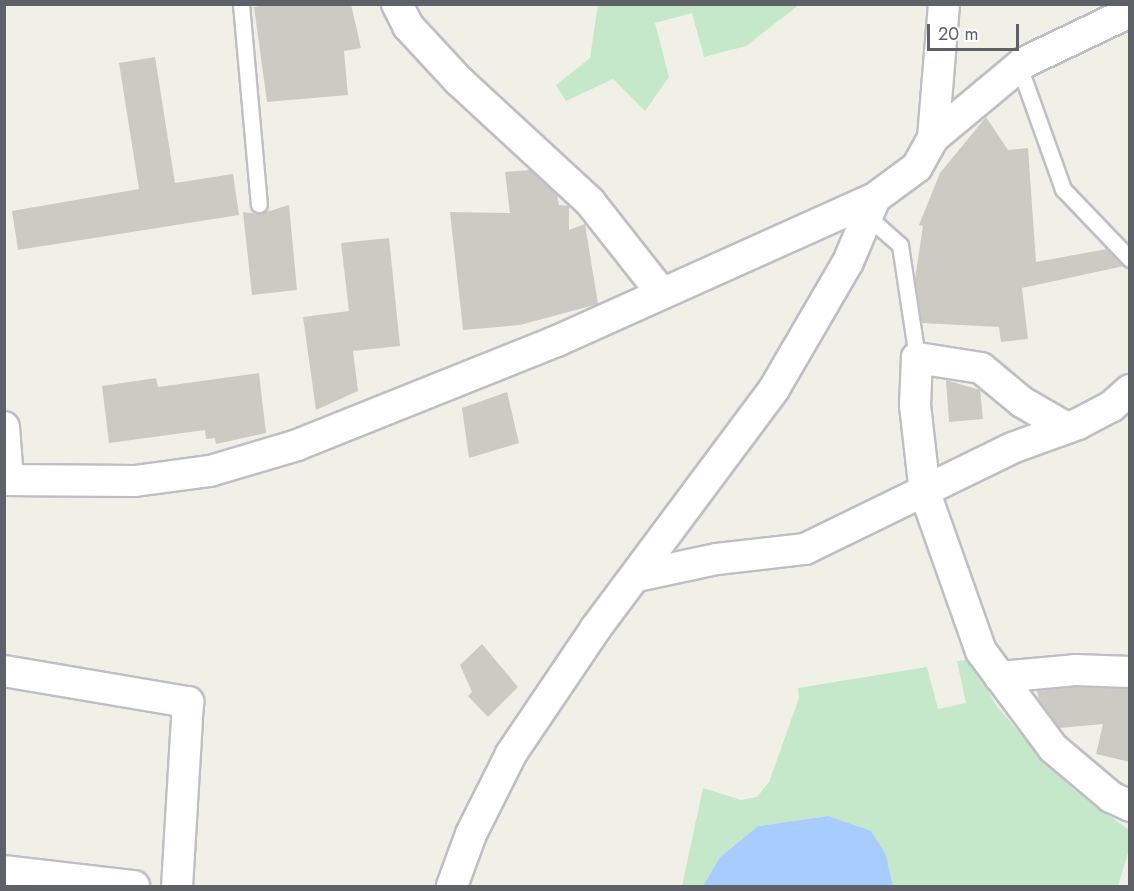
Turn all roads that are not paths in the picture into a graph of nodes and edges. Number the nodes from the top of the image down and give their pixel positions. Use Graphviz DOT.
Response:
graph roads {
  1 [pos="241,4"];
  2 [pos="397,4"];
  3 [pos="944,4"];
  4 [pos="1130,12"];
  5 [pos="1019,66"];
  6 [pos="933,138"];
  7 [pos="259,204"];
  8 [pos="871,207"];
  9 [pos="1130,259"];
  10 [pos="660,291"];
  11 [pos="917,358"];
  12 [pos="1130,390"];
  13 [pos="4,427"];
  14 [pos="1067,428"];
  15 [pos="6,480"];
  16 [pos="925,493"];
  17 [pos="637,576"];
  18 [pos="4,671"];
  19 [pos="1130,672"];
  20 [pos="1000,678"];
  21 [pos="1130,806"];
  22 [pos="17,877"];
  23 [pos="134,886"];
  24 [pos="177,886"];
  25 [pos="452,886"];
  1 -- 7 [label="lane"];
  2 -- 10 [label="street"];
  3 -- 6 [label="street"];
  4 -- 5 [label="street"];
  5 -- 6 [label="street"];
  5 -- 9 [label="lane"];
  6 -- 8 [label="street"];
  8 -- 10 [label="street"];
  8 -- 11 [label="lane"];
  8 -- 17 [label="street"];
  10 -- 15 [label="street"];
  11 -- 14 [label="street"];
  11 -- 16 [label="street"];
  12 -- 14 [label="street"];
  13 -- 15 [label="street"];
  14 -- 16 [label="street"];
  16 -- 17 [label="street"];
  16 -- 20 [label="street"];
  17 -- 25 [label="street"];
  18 -- 24 [label="street"];
  19 -- 20 [label="street"];
  20 -- 21 [label="street"];
  22 -- 23 [label="street"];
}
